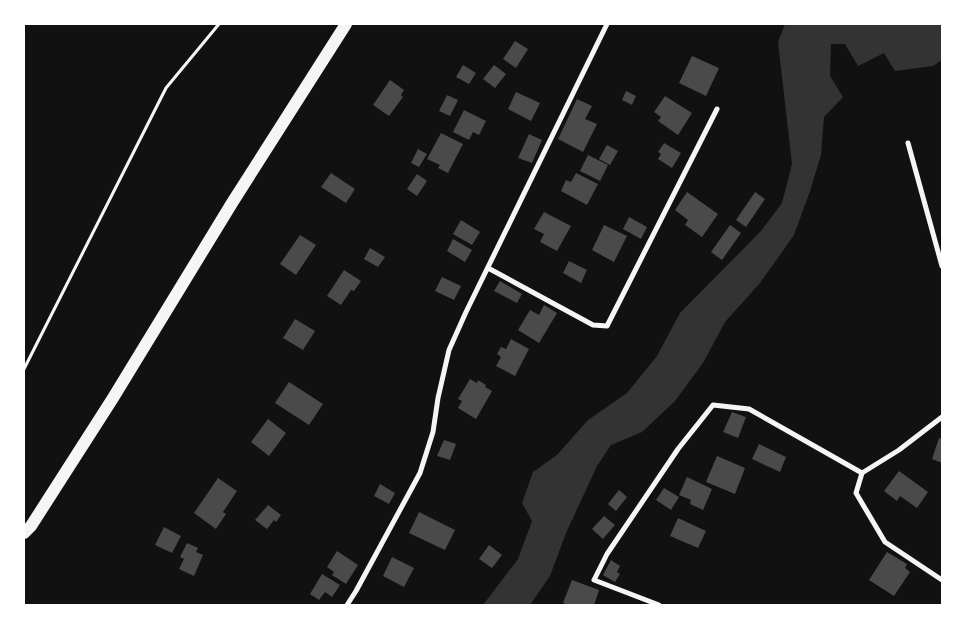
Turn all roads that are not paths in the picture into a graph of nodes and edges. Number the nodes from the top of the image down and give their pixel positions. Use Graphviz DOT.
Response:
graph roads {
  1 [pos="346,24"];
  2 [pos="608,24"];
  3 [pos="717,109"];
  4 [pos="908,143"];
  5 [pos="942,266"];
  6 [pos="488,268"];
  7 [pos="942,417"];
  8 [pos="862,473"];
  9 [pos="24,533"];
  10 [pos="942,580"];
  11 [pos="347,605"];
  12 [pos="659,605"];
  1 -- 9 [label="main road"];
  2 -- 6 [label="street"];
  3 -- 6 [label="street"];
  4 -- 5 [label="street"];
  6 -- 11 [label="street"];
  7 -- 8 [label="street"];
  8 -- 10 [label="street"];
  8 -- 12 [label="street"];
}
